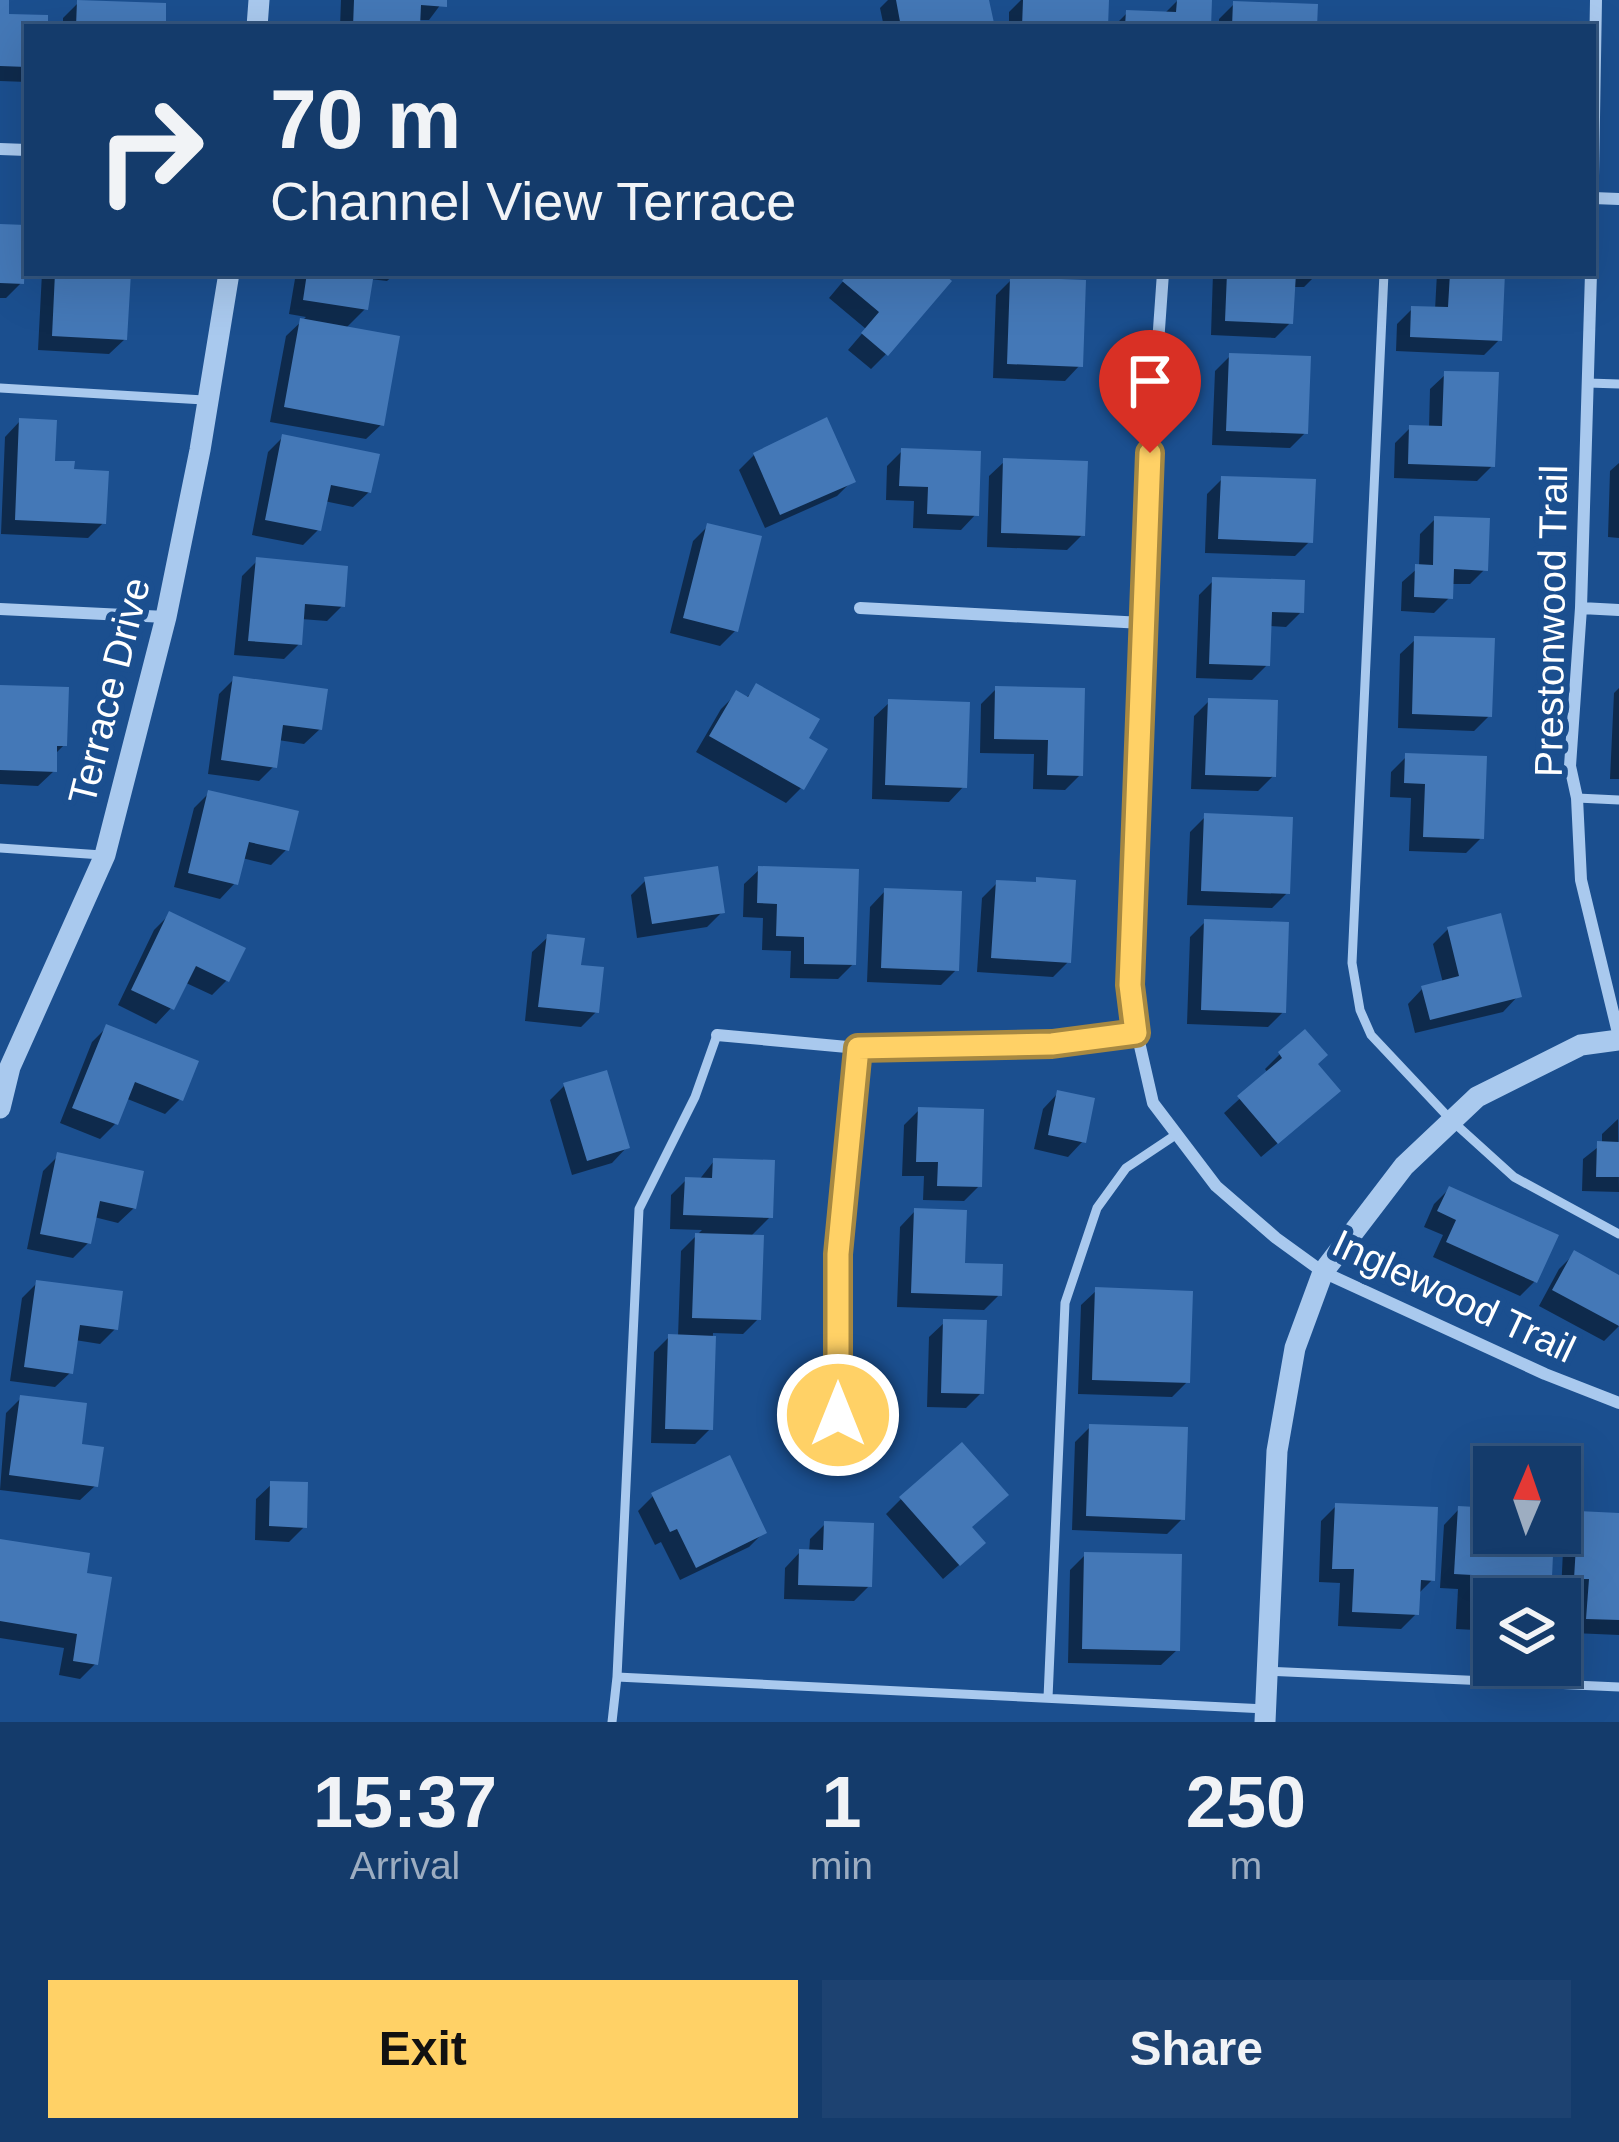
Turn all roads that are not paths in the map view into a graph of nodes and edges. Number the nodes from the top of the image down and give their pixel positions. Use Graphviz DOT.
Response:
graph roads {
  1 [pos="229,276"];
  2 [pos="1163,276"];
  3 [pos="1384,276"];
  4 [pos="1591,276"];
  5 [pos="1588,383"];
  6 [pos="1619,384"];
  7 [pos="0,388"];
  8 [pos="208,400"];
  9 [pos="860,608"];
  10 [pos="1581,608"];
  11 [pos="0,609"];
  12 [pos="1619,610"];
  13 [pos="166,617"];
  14 [pos="1144,623"];
  15 [pos="1577,798"];
  16 [pos="1619,800"];
  17 [pos="0,848"];
  18 [pos="105,855"];
  19 [pos="1136,1033"];
  20 [pos="717,1035"];
  21 [pos="1619,1038"];
  22 [pos="858,1048"];
  23 [pos="5,1067"];
  24 [pos="0,1108"];
  25 [pos="1451,1120"];
  26 [pos="1177,1134"];
  27 [pos="1619,1234"];
  28 [pos="1323,1272"];
  29 [pos="1619,1403"];
  30 [pos="838,1415"];
  31 [pos="1268,1671"];
  32 [pos="616,1677"];
  33 [pos="1619,1687"];
  34 [pos="1048,1698"];
  35 [pos="1265,1716"];
  36 [pos="612,1722"];
  1 -- 8 [label="street, Terrace Drive"];
  2 -- 14 [label="street, Inglewood Trail"];
  3 -- 25 [label="lane"];
  4 -- 5 [label="street, Prestonwood Trail"];
  5 -- 6 [label="lane"];
  5 -- 10 [label="street, Prestonwood Trail"];
  7 -- 8 [label="lane"];
  8 -- 13 [label="street, Terrace Drive"];
  9 -- 14 [label="street"];
  10 -- 12 [label="street"];
  10 -- 15 [label="street, Prestonwood Trail"];
  11 -- 13 [label="street"];
  13 -- 18 [label="street, Terrace Drive"];
  14 -- 19 [label="street, Inglewood Trail"];
  15 -- 16 [label="lane"];
  15 -- 21 [label="street, Prestonwood Trail"];
  17 -- 18 [label="lane"];
  18 -- 23 [label="street, Terrace Drive"];
  19 -- 22 [label="street"];
  19 -- 26 [label="street, Inglewood Trail"];
  20 -- 22 [label="street"];
  20 -- 32 [label="lane"];
  21 -- 25 [label="street"];
  22 -- 30 [label="street"];
  23 -- 24 [label="street, Terrace Drive"];
  25 -- 27 [label="lane"];
  25 -- 28 [label="street"];
  26 -- 28 [label="street, Inglewood Trail"];
  26 -- 34 [label="lane"];
  28 -- 29 [label="street, Inglewood Trail"];
  28 -- 31 [label="street"];
  31 -- 33 [label="lane"];
  31 -- 35 [label="street"];
  32 -- 34 [label="lane"];
  32 -- 36 [label="lane"];
  34 -- 35 [label="lane"];
}
